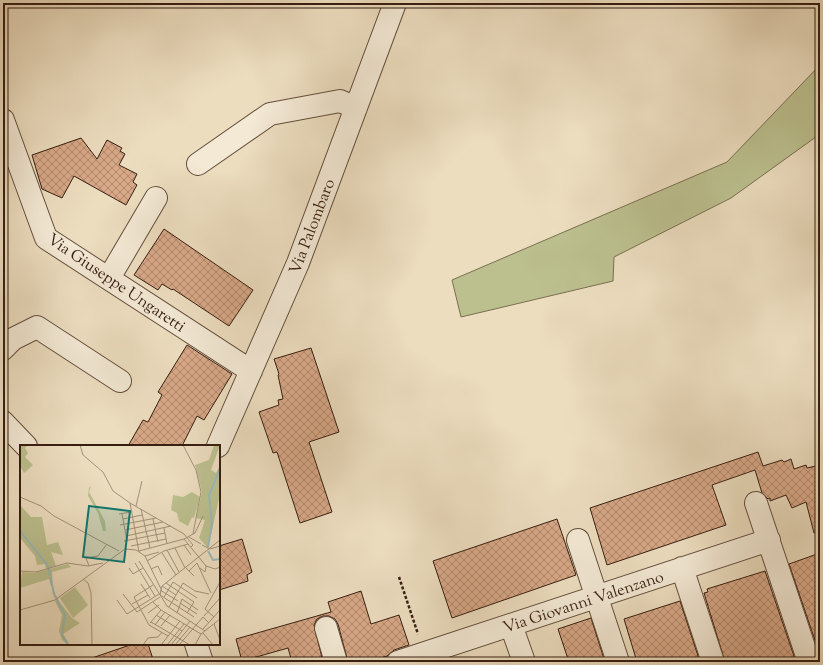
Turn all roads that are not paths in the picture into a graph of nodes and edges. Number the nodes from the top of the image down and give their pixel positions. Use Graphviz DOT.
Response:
graph roads {
  1 [pos="396,3"];
  2 [pos="356,108"];
  3 [pos="3,120"];
  4 [pos="198,164"];
  5 [pos="156,198"];
  6 [pos="109,278"];
  7 [pos="3,349"];
  8 [pos="251,372"];
  9 [pos="120,381"];
  10 [pos="3,422"];
  11 [pos="25,445"];
  12 [pos="218,445"];
  13 [pos="756,503"];
  14 [pos="578,540"];
  15 [pos="769,540"];
  16 [pos="682,568"];
  17 [pos="596,597"];
  18 [pos="511,625"];
  19 [pos="326,628"];
  20 [pos="196,645"];
  21 [pos="426,658"];
  22 [pos="202,662"];
  23 [pos="336,662"];
  24 [pos="398,662"];
  25 [pos="524,662"];
  26 [pos="618,662"];
  27 [pos="713,662"];
  28 [pos="809,662"];
  1 -- 2 [label="street, Via Palombaro"];
  2 -- 4 [label="street"];
  2 -- 8 [label="street, Via Palombaro"];
  3 -- 6 [label="street, Via Giuseppe Ungaretti"];
  5 -- 6 [label="street"];
  6 -- 8 [label="street, Via Giuseppe Ungaretti"];
  7 -- 9 [label="street"];
  8 -- 12 [label="street, Via Palombaro"];
  10 -- 11 [label="street"];
  13 -- 15 [label="street"];
  14 -- 17 [label="street"];
  15 -- 16 [label="street, Via Giovanni Valenzano"];
  15 -- 28 [label="street"];
  16 -- 17 [label="street, Via Giovanni Valenzano"];
  16 -- 27 [label="street"];
  17 -- 18 [label="street, Via Giovanni Valenzano"];
  17 -- 26 [label="street"];
  18 -- 21 [label="street, Via Giovanni Valenzano"];
  18 -- 25 [label="street"];
  19 -- 23 [label="street"];
  20 -- 22 [label="street"];
  21 -- 24 [label="street, Via Giovanni Valenzano"];
}
